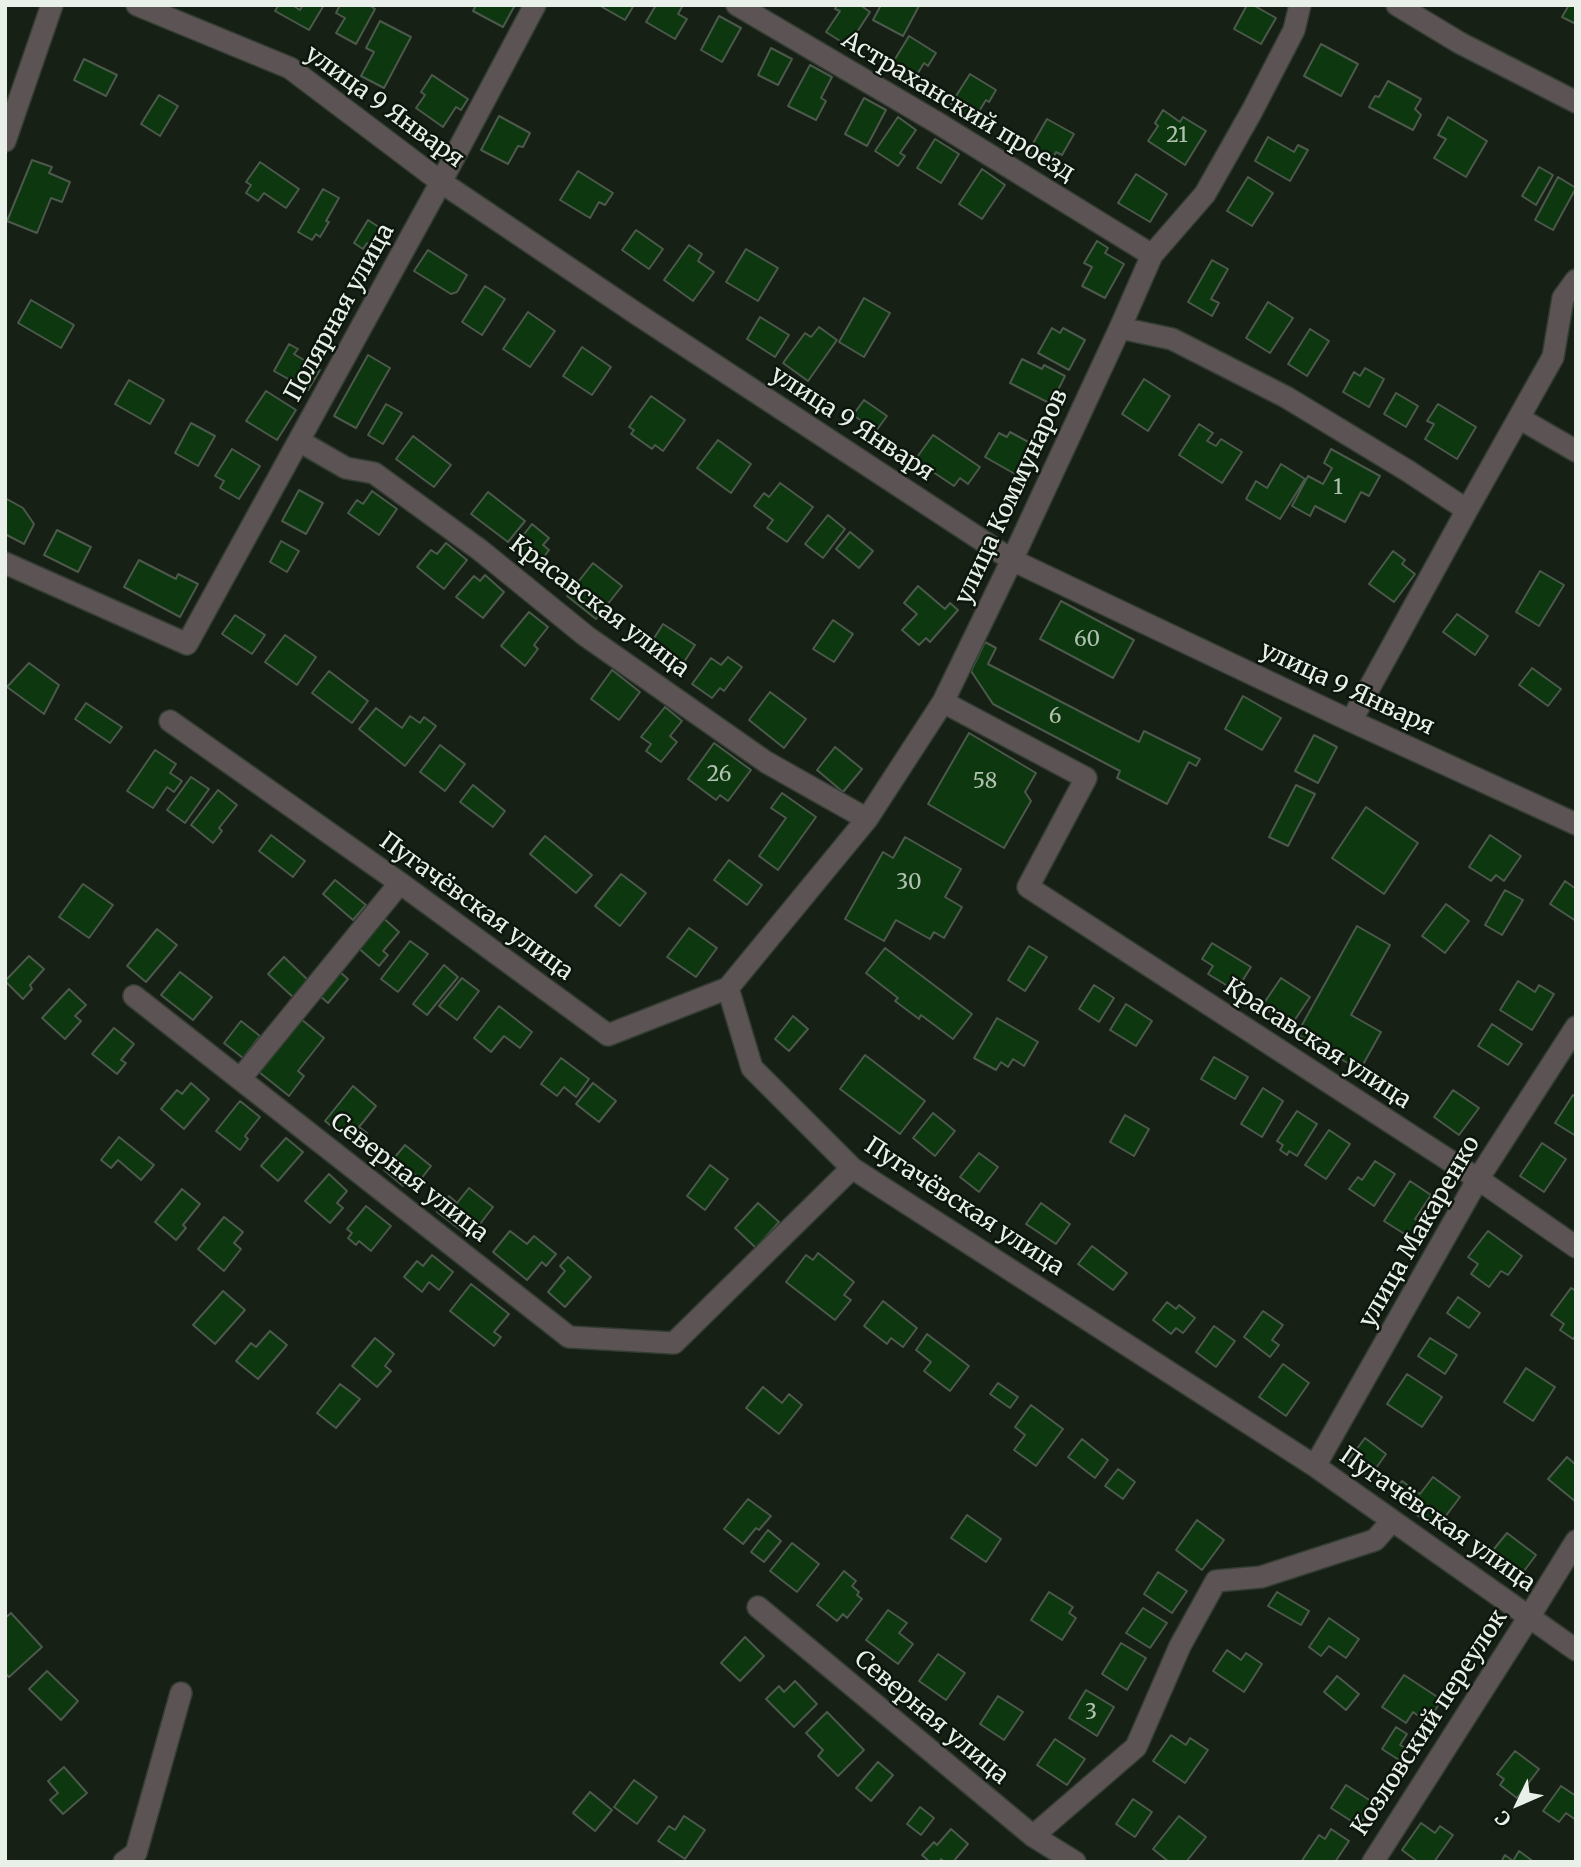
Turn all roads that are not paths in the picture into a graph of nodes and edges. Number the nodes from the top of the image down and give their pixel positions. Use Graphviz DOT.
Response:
graph roads {
  1 [pos="52,5"];
  2 [pos="137,5"];
  3 [pos="535,5"];
  4 [pos="737,5"];
  5 [pos="1300,5"];
  6 [pos="1396,5"];
  7 [pos="1576,102"];
  8 [pos="5,141"];
  9 [pos="441,182"];
  10 [pos="1152,254"];
  11 [pos="1576,280"];
  12 [pos="1121,328"];
  13 [pos="1519,418"];
  14 [pos="299,441"];
  15 [pos="1576,451"];
  16 [pos="1467,510"];
  17 [pos="1012,560"];
  18 [pos="5,563"];
  19 [pos="943,702"];
  20 [pos="170,721"];
  21 [pos="1351,721"];
  22 [pos="867,819"];
  23 [pos="1576,824"];
  24 [pos="400,883"];
  25 [pos="728,988"];
  26 [pos="134,996"];
  27 [pos="1576,1027"];
  28 [pos="240,1079"];
  29 [pos="852,1168"];
  30 [pos="1478,1179"];
  31 [pos="1576,1247"];
  32 [pos="1315,1466"];
  33 [pos="1392,1521"];
  34 [pos="1576,1541"];
  35 [pos="758,1607"];
  36 [pos="1529,1617"];
  37 [pos="1576,1650"];
  38 [pos="181,1693"];
  39 [pos="1033,1836"];
  40 [pos="124,1862"];
  41 [pos="1075,1862"];
  42 [pos="1373,1862"];
  1 -- 8 [label="street"];
  2 -- 9 [label="street, улица 9 Января"];
  3 -- 9 [label="street, Полярная улица"];
  4 -- 10 [label="street, Астраханский проезд"];
  5 -- 10 [label="street, улица Коммунаров"];
  6 -- 7 [label="street"];
  9 -- 14 [label="street, Полярная улица"];
  9 -- 17 [label="street, улица 9 Января"];
  10 -- 12 [label="street, улица Коммунаров"];
  11 -- 13 [label="street"];
  12 -- 16 [label="street"];
  12 -- 17 [label="street, улица Коммунаров"];
  13 -- 15 [label="street"];
  13 -- 16 [label="street"];
  14 -- 18 [label="street, Полярная улица"];
  14 -- 22 [label="street, Красавская улица"];
  16 -- 21 [label="street"];
  17 -- 19 [label="street, улица Коммунаров"];
  17 -- 21 [label="street, улица 9 Января"];
  19 -- 22 [label="street, улица Коммунаров"];
  19 -- 30 [label="street, Красавская улица"];
  20 -- 24 [label="street, Пугачёвская улица"];
  21 -- 23 [label="street, улица 9 Января"];
  22 -- 25 [label="street, улица Коммунаров"];
  24 -- 25 [label="street, Пугачёвская улица"];
  24 -- 28 [label="street"];
  25 -- 29 [label="street, Пугачёвская улица"];
  26 -- 28 [label="street, Северная улица"];
  27 -- 30 [label="street, улица Макаренко"];
  28 -- 29 [label="street, Северная улица"];
  29 -- 32 [label="street, Пугачёвская улица"];
  30 -- 31 [label="street, Красавская улица"];
  30 -- 32 [label="street, улица Макаренко"];
  32 -- 33 [label="street, Пугачёвская улица"];
  33 -- 36 [label="street, Пугачёвская улица"];
  33 -- 39 [label="street"];
  34 -- 36 [label="street, Козловский переулок"];
  35 -- 39 [label="street, Северная улица"];
  36 -- 37 [label="street, Пугачёвская улица"];
  36 -- 42 [label="street, Козловский переулок"];
  38 -- 40 [label="street"];
  39 -- 41 [label="street, Северная улица"];
}
